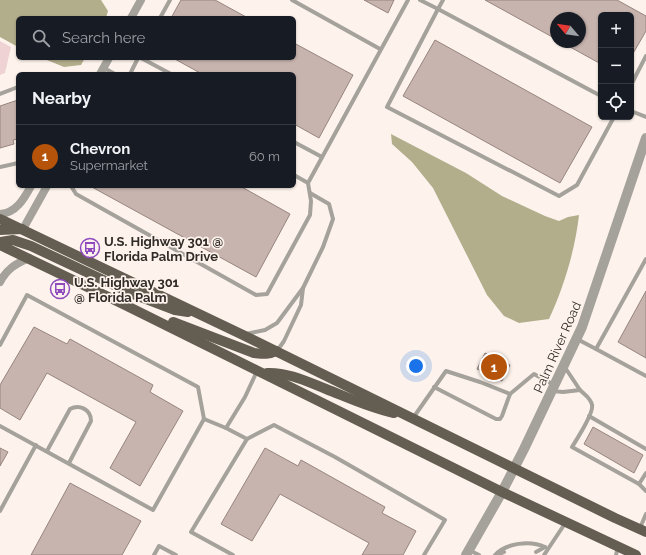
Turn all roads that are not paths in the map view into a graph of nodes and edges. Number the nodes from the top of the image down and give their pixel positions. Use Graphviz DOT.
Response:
graph roads {
  1 [pos="141,0"];
  2 [pos="170,0"];
  3 [pos="292,0"];
  4 [pos="408,0"];
  5 [pos="420,0"];
  6 [pos="443,0"];
  7 [pos="438,9"];
  8 [pos="132,16"];
  9 [pos="161,16"];
  10 [pos="380,49"];
  11 [pos="646,56"];
  12 [pos="108,60"];
  13 [pos="137,60"];
  14 [pos="146,60"];
  15 [pos="102,71"];
  16 [pos="131,72"];
  17 [pos="166,72"];
  18 [pos="632,84"];
  19 [pos="16,88"];
  20 [pos="0,94"];
  21 [pos="598,94"];
  22 [pos="634,112"];
  23 [pos="646,118"];
  24 [pos="612,120"];
  25 [pos="646,138"];
  26 [pos="296,143"];
  27 [pos="322,157"];
  28 [pos="16,163"];
  29 [pos="0,167"];
  30 [pos="296,176"];
  31 [pos="308,183"];
  32 [pos="30,188"];
  33 [pos="46,188"];
  34 [pos="72,188"];
  35 [pos="310,193"];
  36 [pos="0,214"];
  37 [pos="0,219"];
  38 [pos="23,229"];
  39 [pos="0,230"];
  40 [pos="0,243"];
  41 [pos="29,258"];
  42 [pos="646,259"];
  43 [pos="0,282"];
  44 [pos="303,288"];
  45 [pos="123,304"];
  46 [pos="200,314"];
  47 [pos="244,335"];
  48 [pos="576,338"];
  49 [pos="0,345"];
  50 [pos="596,349"];
  51 [pos="276,351"];
  52 [pos="564,366"];
  53 [pos="261,372"];
  54 [pos="646,376"];
  55 [pos="434,387"];
  56 [pos="553,388"];
  57 [pos="580,390"];
  58 [pos="510,394"];
  59 [pos="589,416"];
  60 [pos="413,418"];
  61 [pos="204,419"];
  62 [pos="0,426"];
  63 [pos="226,428"];
  64 [pos="247,438"];
  65 [pos="36,445"];
  66 [pos="646,449"];
  67 [pos="47,451"];
  68 [pos="69,463"];
  69 [pos="514,469"];
  70 [pos="646,473"];
  71 [pos="640,484"];
  72 [pos="646,491"];
  73 [pos="502,492"];
  74 [pos="0,511"];
  75 [pos="646,514"];
  76 [pos="566,522"];
  77 [pos="643,530"];
  78 [pos="536,547"];
  79 [pos="547,547"];
  80 [pos="617,551"];
  81 [pos="504,552"];
  82 [pos="536,552"];
  83 [pos="467,553"];
  84 [pos="154,555"];
  85 [pos="176,555"];
  86 [pos="233,555"];
  87 [pos="424,555"];
  88 [pos="479,555"];
  89 [pos="496,555"];
  90 [pos="544,555"];
  91 [pos="636,555"];
  1 -- 8 [label="street"];
  2 -- 9 [label="lane"];
  3 -- 10 [label="lane"];
  4 -- 10 [label="lane"];
  5 -- 7 [label="lane"];
  6 -- 7 [label="lane"];
  7 -- 21 [label="lane"];
  7 -- 24 [label="lane"];
  10 -- 27 [label="lane"];
  11 -- 18 [label="lane"];
  12 -- 15 [label="street"];
  13 -- 16 [label="lane"];
  14 -- 17 [label="lane"];
  19 -- 20 [label="lane"];
  22 -- 23 [label="lane"];
  25 -- 48 [label="street, Palm River Road"];
  26 -- 27 [label="lane"];
  27 -- 31 [label="lane"];
  28 -- 29 [label="lane"];
  30 -- 31 [label="lane"];
  31 -- 35 [label="lane"];
  32 -- 36 [label="street"];
  33 -- 38 [label="street"];
  34 -- 35 [label="lane"];
  35 -- 44 [label="lane"];
  37 -- 38 [label="main road"];
  38 -- 39 [label="main road"];
  38 -- 46 [label="main road"];
  40 -- 41 [label="main road"];
  40 -- 46 [label="main road"];
  41 -- 43 [label="street"];
  41 -- 45 [label="main road"];
  42 -- 50 [label="lane"];
  44 -- 47 [label="lane"];
  44 -- 51 [label="lane"];
  45 -- 51 [label="main road"];
  45 -- 53 [label="main road"];
  46 -- 47 [label="main road"];
  47 -- 51 [label="main road"];
  48 -- 50 [label="lane"];
  48 -- 52 [label="street, Palm River Road"];
  49 -- 61 [label="lane"];
  50 -- 54 [label="lane"];
  51 -- 60 [label="main road"];
  52 -- 56 [label="street, Palm River Road"];
  52 -- 57 [label="lane"];
  53 -- 60 [label="main road"];
  53 -- 63 [label="lane"];
  53 -- 73 [label="main road"];
  55 -- 58 [label="lane"];
  55 -- 58 [label="lane"];
  55 -- 60 [label="lane"];
  56 -- 57 [label="lane"];
  56 -- 58 [label="lane"];
  56 -- 69 [label="street, Palm River Road"];
  57 -- 59 [label="lane"];
  59 -- 66 [label="lane"];
  59 -- 71 [label="lane"];
  60 -- 69 [label="main road"];
  61 -- 63 [label="lane"];
  61 -- 68 [label="lane"];
  62 -- 65 [label="lane"];
  63 -- 64 [label="lane"];
  64 -- 86 [label="lane"];
  64 -- 87 [label="lane"];
  65 -- 67 [label="lane"];
  65 -- 74 [label="lane"];
  67 -- 68 [label="lane"];
  67 -- 68 [label="lane"];
  69 -- 73 [label="street, Palm River Road"];
  69 -- 77 [label="main road"];
  70 -- 71 [label="lane"];
  71 -- 72 [label="lane"];
  73 -- 76 [label="main road"];
  73 -- 83 [label="street, Palm River Road"];
  75 -- 77 [label="lane"];
  76 -- 79 [label="lane"];
  76 -- 80 [label="main road"];
  78 -- 79 [label="lane"];
  79 -- 82 [label="lane"];
  79 -- 89 [label="lane"];
  79 -- 90 [label="lane"];
  80 -- 91 [label="main road"];
  81 -- 89 [label="lane"];
  83 -- 88 [label="lane"];
  84 -- 85 [label="lane"];
}
